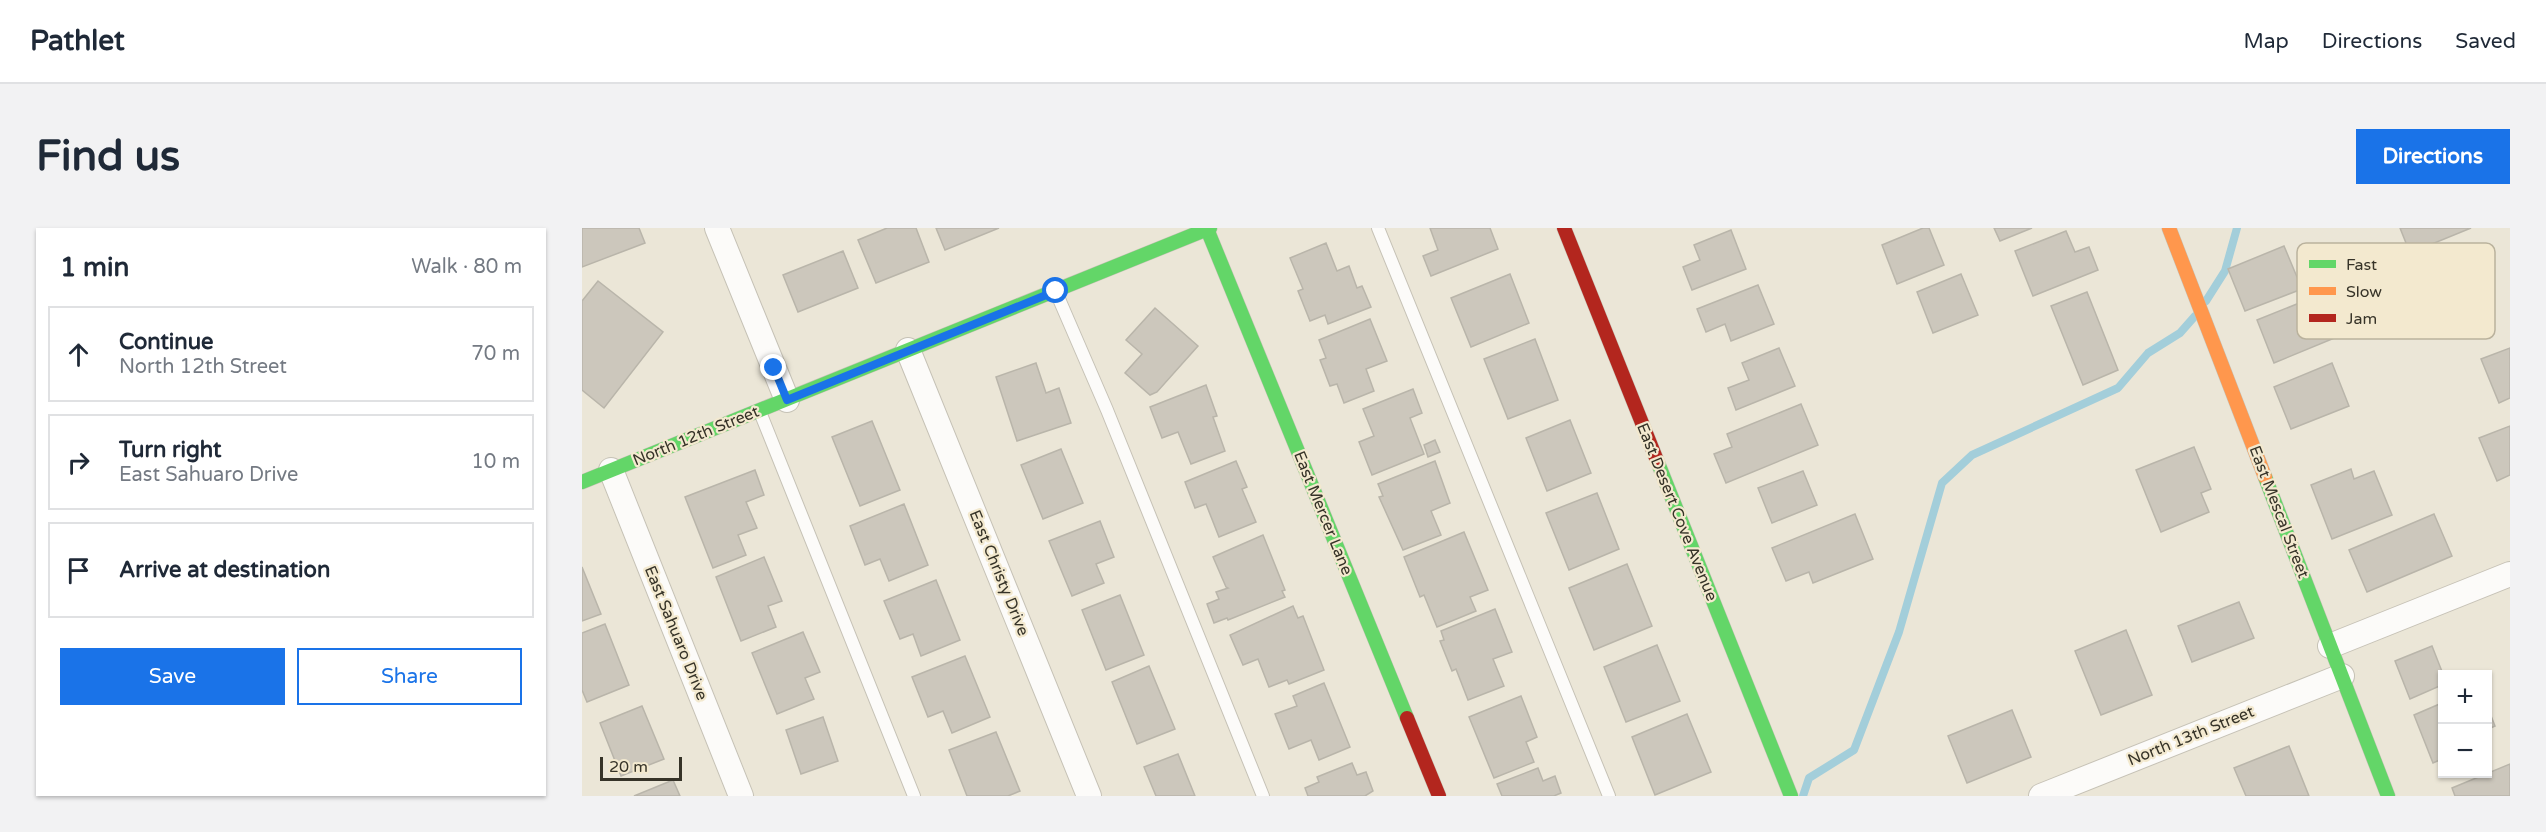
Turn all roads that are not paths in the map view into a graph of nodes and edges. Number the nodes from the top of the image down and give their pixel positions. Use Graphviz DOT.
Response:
graph roads {
  1 [pos="717,228"];
  2 [pos="1378,228"];
  3 [pos="1564,228"];
  4 [pos="2169,228"];
  5 [pos="1209,229"];
  6 [pos="1056,291"];
  7 [pos="908,350"];
  8 [pos="787,400"];
  9 [pos="760,411"];
  10 [pos="611,470"];
  11 [pos="582,482"];
  12 [pos="2510,574"];
  13 [pos="2330,646"];
  14 [pos="2342,676"];
  15 [pos="741,796"];
  16 [pos="914,796"];
  17 [pos="1089,796"];
  18 [pos="1263,796"];
  19 [pos="1439,796"];
  20 [pos="1609,796"];
  21 [pos="1791,796"];
  22 [pos="2041,796"];
  23 [pos="2388,796"];
  1 -- 8 [label="street"];
  2 -- 20 [label="lane"];
  3 -- 21 [label="street, East Desert Cove Avenue"];
  4 -- 13 [label="street, East Mescal Street"];
  5 -- 6 [label="street, North 12th Street"];
  5 -- 19 [label="street, East Mercer Lane"];
  6 -- 7 [label="street, North 12th Street"];
  6 -- 18 [label="lane"];
  7 -- 8 [label="street, North 12th Street"];
  7 -- 17 [label="street, East Christy Drive"];
  8 -- 9 [label="street, North 12th Street"];
  9 -- 10 [label="street, North 12th Street"];
  9 -- 16 [label="lane"];
  10 -- 11 [label="street, North 12th Street"];
  10 -- 15 [label="street, East Sahuaro Drive"];
  12 -- 13 [label="street"];
  13 -- 14 [label="street, East Mescal Street"];
  14 -- 22 [label="street, North 13th Street"];
  14 -- 23 [label="street, East Mescal Street"];
}
